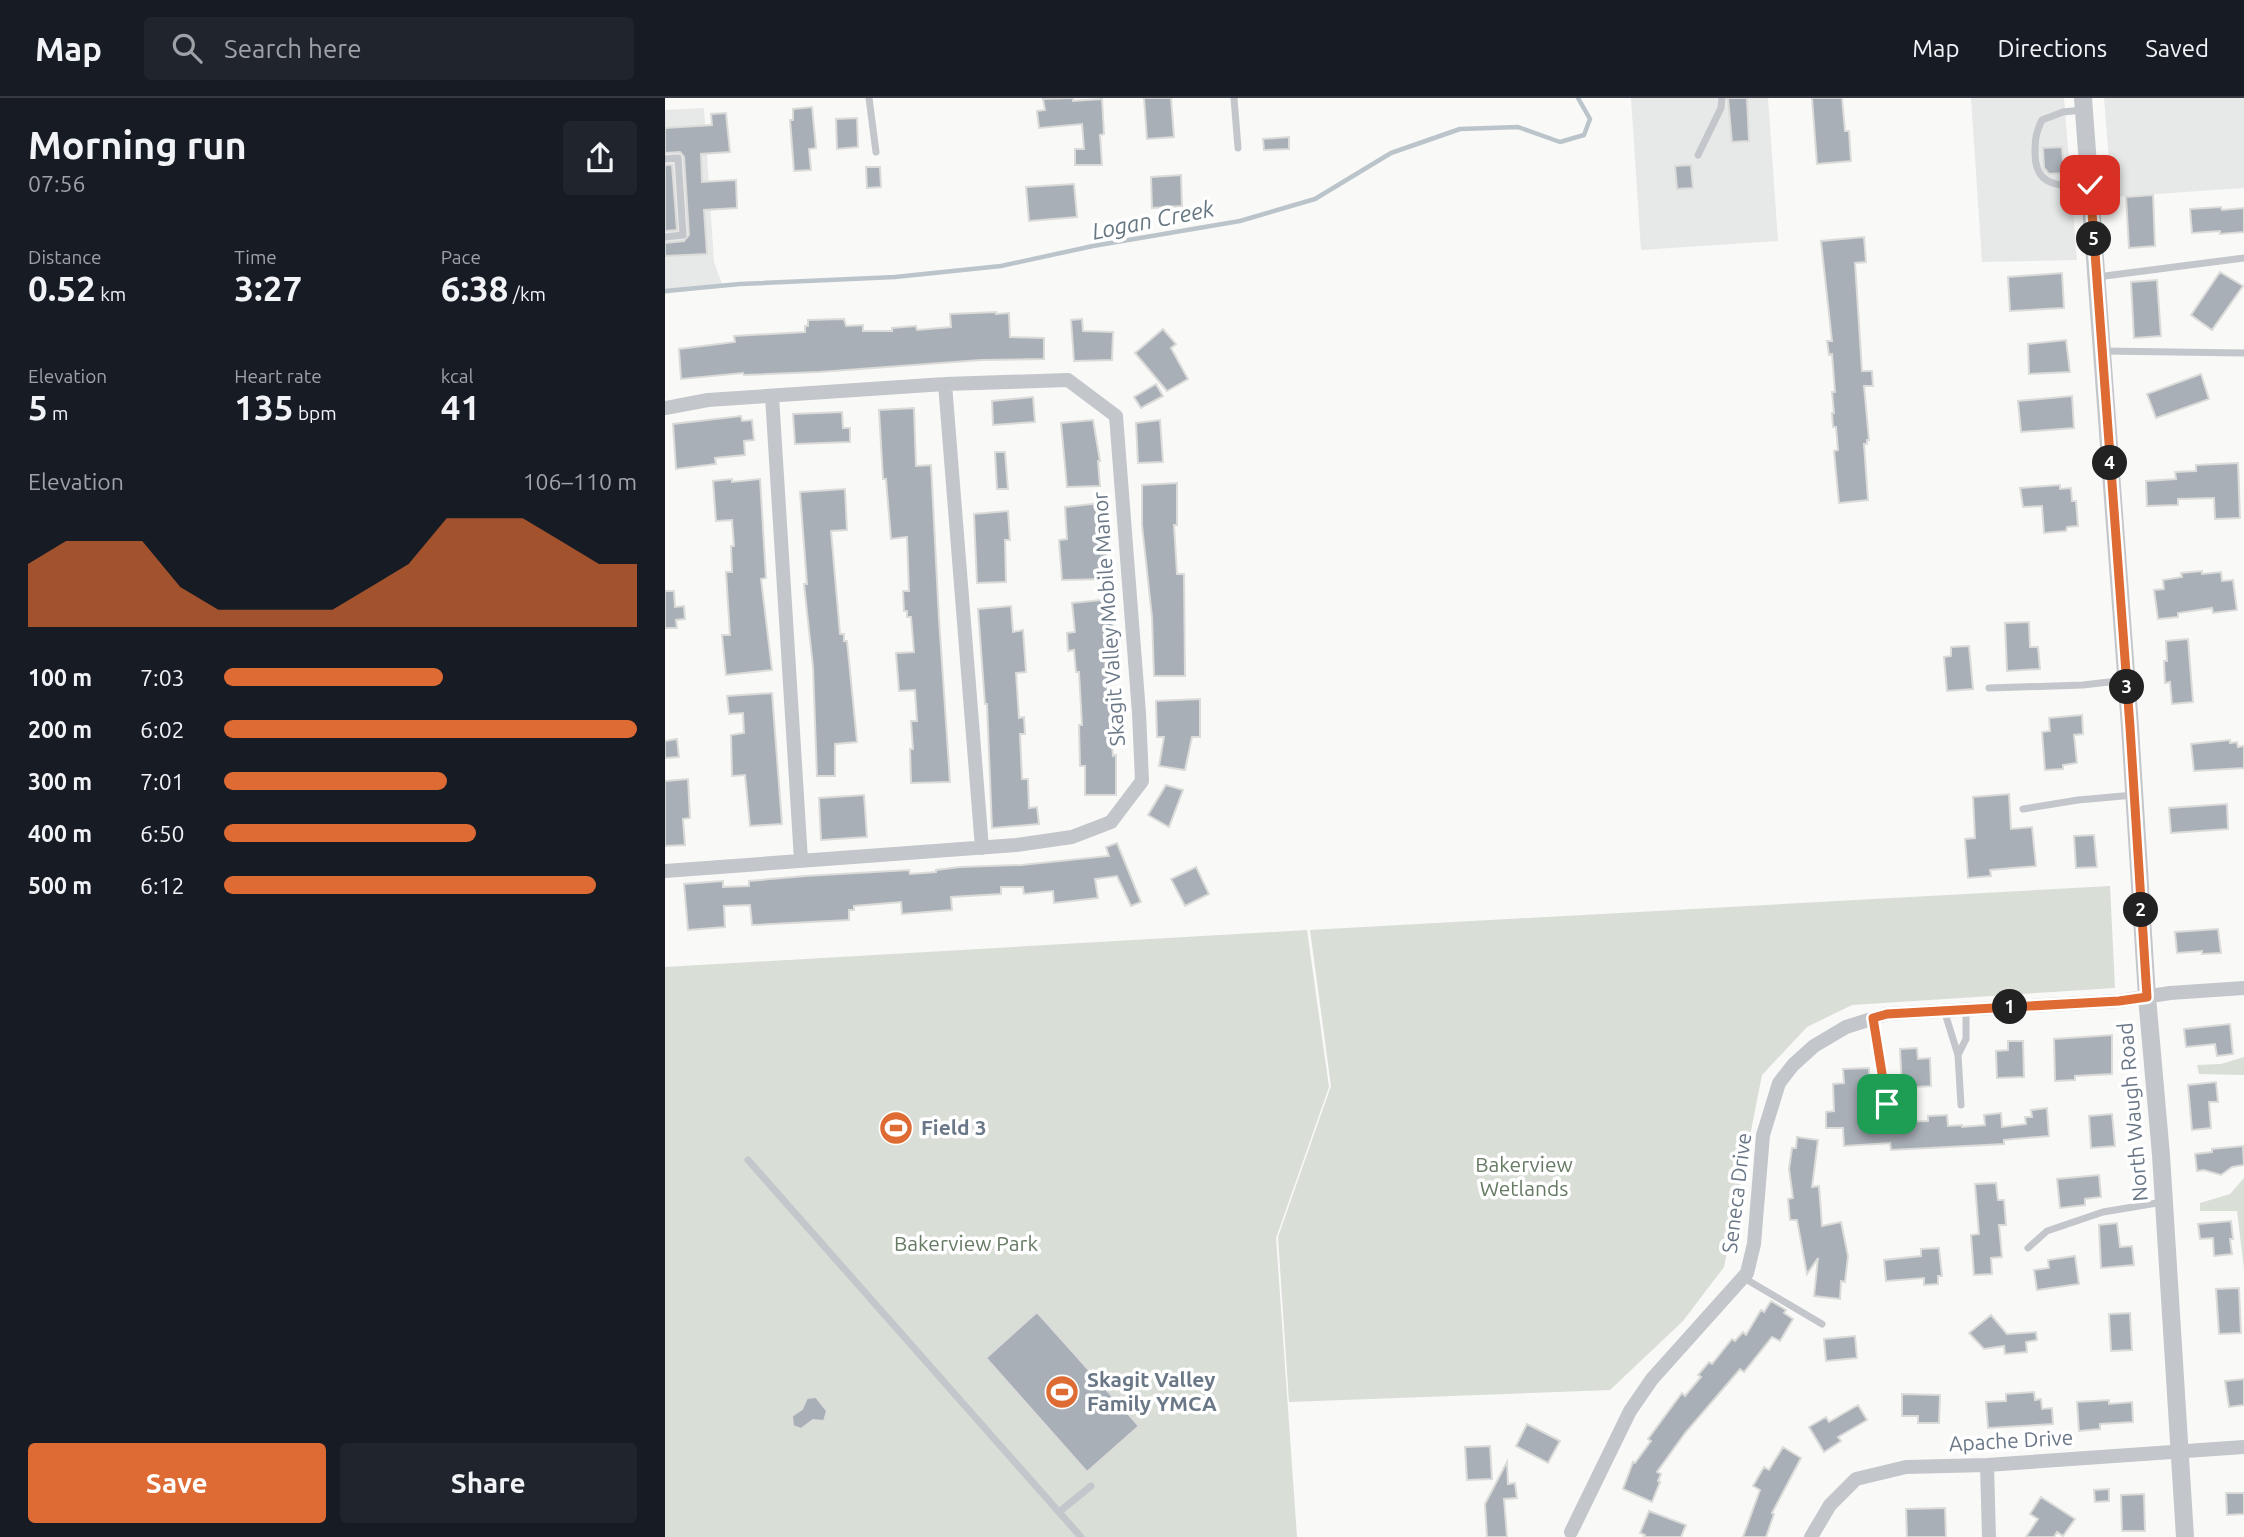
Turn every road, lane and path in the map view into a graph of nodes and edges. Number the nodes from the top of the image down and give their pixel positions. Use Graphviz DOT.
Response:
graph roads {
  1 [pos="869,98"];
  2 [pos="1234,98"];
  3 [pos="1722,98"];
  4 [pos="2083,104"];
  5 [pos="1238,148"];
  6 [pos="876,152"];
  7 [pos="1698,155"];
  8 [pos="665,159"];
  9 [pos="2090,185"];
  10 [pos="665,237"];
  11 [pos="2244,258"];
  12 [pos="2097,277"];
  13 [pos="2102,351"];
  14 [pos="2244,352"];
  15 [pos="945,384"];
  16 [pos="772,396"];
  17 [pos="665,408"];
  18 [pos="2127,680"];
  19 [pos="1989,688"];
  20 [pos="2134,795"];
  21 [pos="2023,808"];
  22 [pos="982,848"];
  23 [pos="801,860"];
  24 [pos="665,871"];
  25 [pos="2244,988"];
  26 [pos="2147,997"];
  27 [pos="1966,1009"];
  28 [pos="1944,1010"];
  29 [pos="1873,1018"];
  30 [pos="1958,1055"];
  31 [pos="1887,1104"];
  32 [pos="1961,1104"];
  33 [pos="748,1160"];
  34 [pos="2164,1202"];
  35 [pos="2028,1248"];
  36 [pos="1743,1277"];
  37 [pos="1822,1324"];
  38 [pos="2244,1447"];
  39 [pos="2179,1451"];
  40 [pos="1987,1465"];
  41 [pos="1091,1486"];
  42 [pos="1059,1512"];
  43 [pos="1571,1532"];
  44 [pos="1081,1537"];
  45 [pos="1811,1537"];
  46 [pos="1989,1537"];
  47 [pos="2185,1537"];
  1 -- 6 [label="lane"];
  2 -- 5 [label="lane"];
  3 -- 7 [label="lane"];
  4 -- 9 [label="street, North Waugh Road"];
  4 -- 9 [label="lane"];
  8 -- 10 [label="lane"];
  9 -- 12 [label="street, North Waugh Road"];
  11 -- 12 [label="lane"];
  12 -- 13 [label="street, North Waugh Road"];
  13 -- 14 [label="lane"];
  13 -- 18 [label="street, North Waugh Road"];
  15 -- 16 [label="street, Skagit Valley Mobile Manor"];
  15 -- 22 [label="street"];
  15 -- 22 [label="street, Skagit Valley Mobile Manor"];
  16 -- 17 [label="street, Skagit Valley Mobile Manor"];
  16 -- 23 [label="street"];
  18 -- 19 [label="lane"];
  18 -- 20 [label="street, North Waugh Road"];
  20 -- 21 [label="lane"];
  20 -- 26 [label="street, North Waugh Road"];
  22 -- 23 [label="street, Skagit Valley Mobile Manor"];
  23 -- 24 [label="street, Skagit Valley Mobile Manor"];
  25 -- 26 [label="street, Seneca Drive"];
  26 -- 27 [label="street, Seneca Drive"];
  26 -- 34 [label="street, North Waugh Road"];
  27 -- 28 [label="street, Seneca Drive"];
  27 -- 30 [label="lane"];
  28 -- 29 [label="street, Seneca Drive"];
  28 -- 30 [label="lane"];
  29 -- 31 [label="lane"];
  29 -- 36 [label="street, Seneca Drive"];
  30 -- 32 [label="lane"];
  33 -- 42 [label="lane"];
  34 -- 35 [label="lane"];
  34 -- 39 [label="street, North Waugh Road"];
  36 -- 37 [label="lane"];
  36 -- 43 [label="street, Seneca Drive"];
  38 -- 39 [label="street, Apache Drive"];
  39 -- 40 [label="street, Apache Drive"];
  39 -- 47 [label="street, North Waugh Road"];
  40 -- 45 [label="street, Apache Drive"];
  40 -- 46 [label="street"];
  41 -- 42 [label="lane"];
  42 -- 44 [label="lane"];
}
